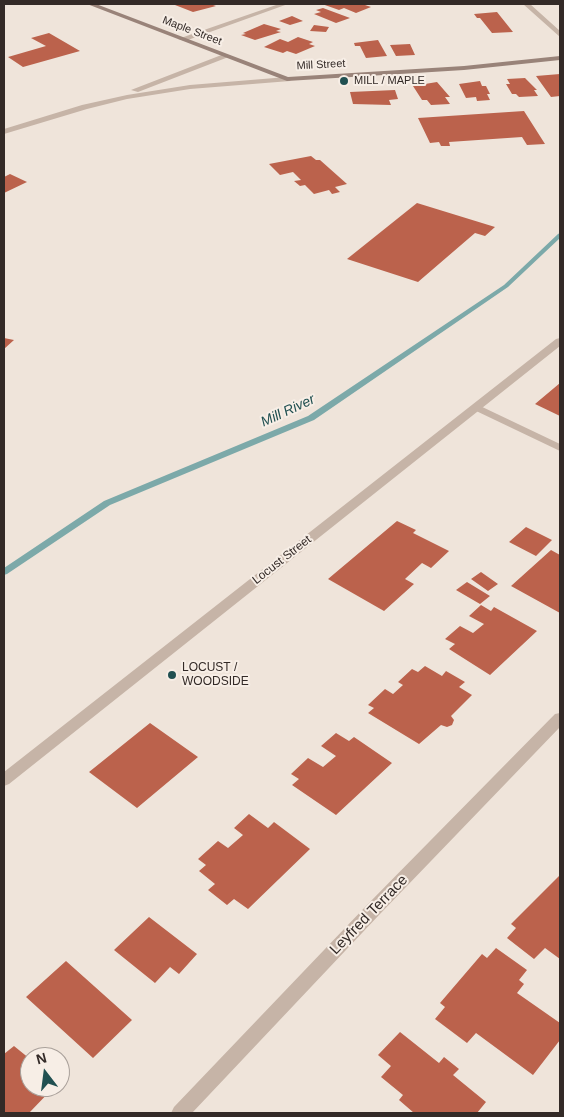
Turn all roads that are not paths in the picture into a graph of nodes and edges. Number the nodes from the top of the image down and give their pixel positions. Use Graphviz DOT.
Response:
graph roads {
  1 [pos="90,4"];
  2 [pos="285,4"];
  3 [pos="526,4"];
  4 [pos="560,35"];
  5 [pos="182,39"];
  6 [pos="227,56"];
  7 [pos="560,58"];
  8 [pos="287,79"];
  9 [pos="85,107"];
  10 [pos="4,132"];
  11 [pos="560,341"];
  12 [pos="476,407"];
  13 [pos="560,448"];
  14 [pos="560,718"];
  15 [pos="4,780"];
  16 [pos="180,1113"];
  1 -- 5 [label="main road, Maple Street"];
  2 -- 5 [label="street"];
  3 -- 4 [label="street"];
  5 -- 6 [label="main road, Maple Street"];
  6 -- 8 [label="main road, Maple Street"];
  6 -- 9 [label="street, Mill Street"];
  7 -- 8 [label="main road, Mill Street"];
  8 -- 9 [label="street, Mill Street"];
  9 -- 10 [label="street, Mill Street"];
  11 -- 12 [label="street, Locust Street"];
  12 -- 13 [label="street"];
  12 -- 15 [label="street, Locust Street"];
  14 -- 16 [label="street, Leyfred Terrace"];
}
